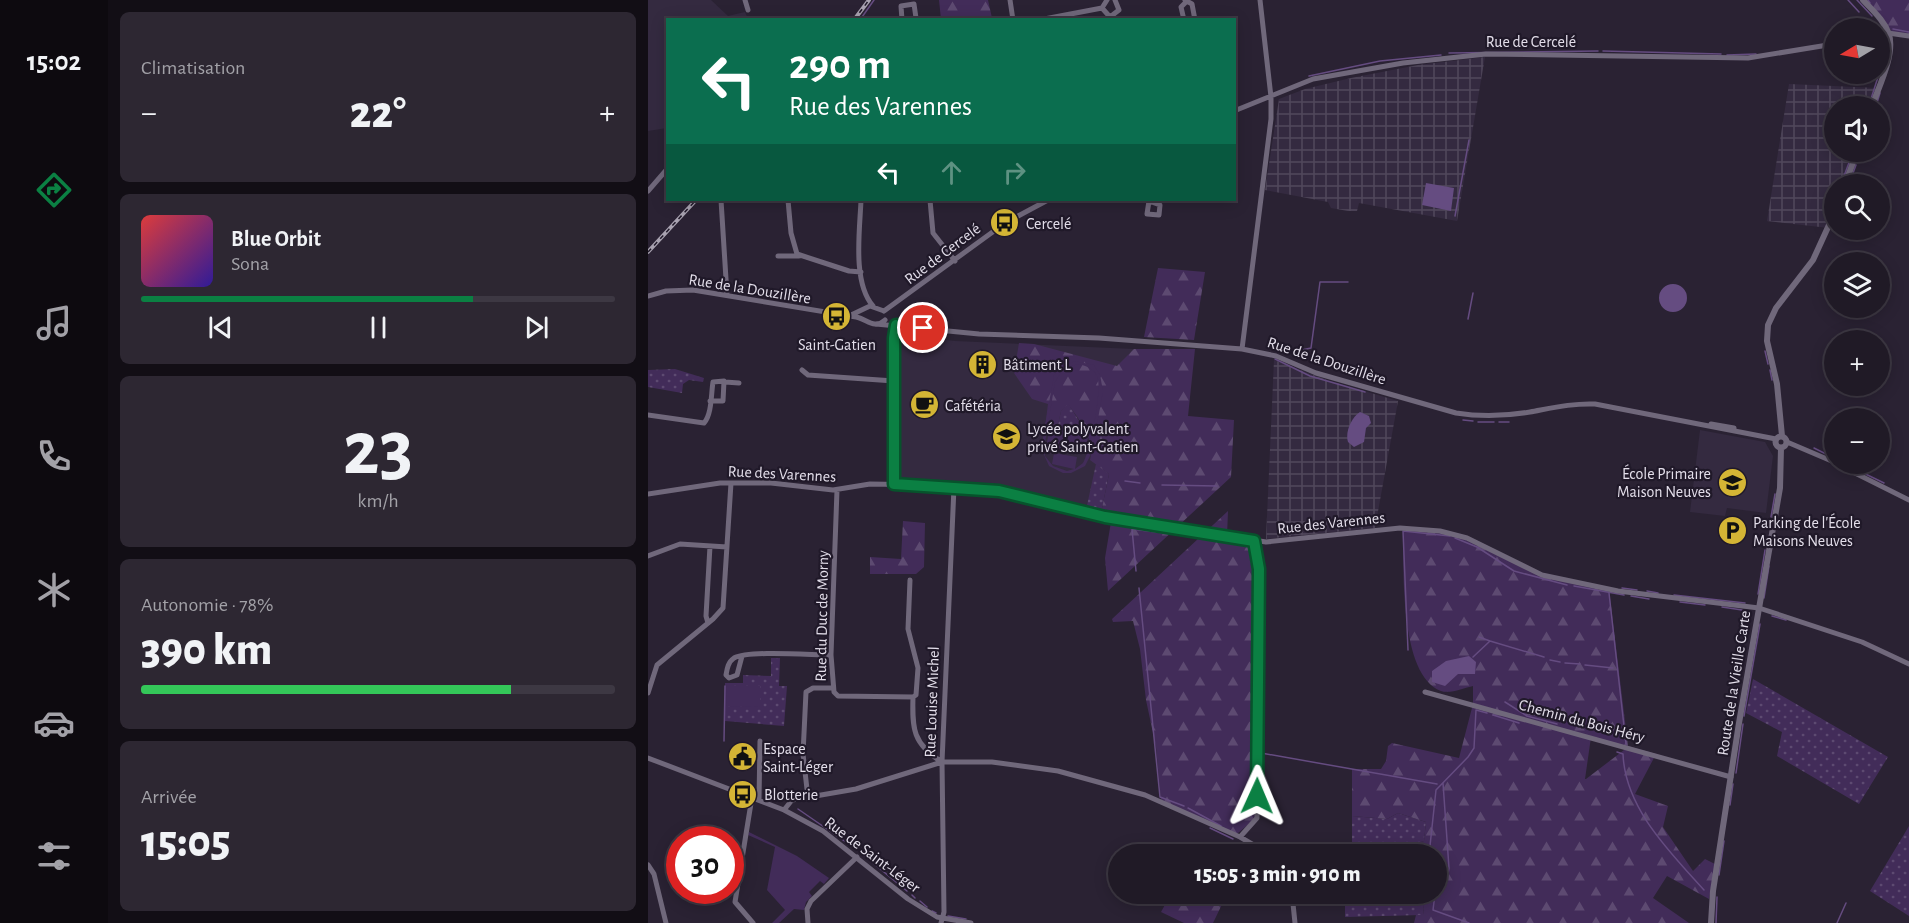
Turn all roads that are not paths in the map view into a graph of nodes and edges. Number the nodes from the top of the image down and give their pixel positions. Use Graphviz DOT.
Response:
graph roads {
  1 [pos="745,0"];
  2 [pos="1010,0"];
  3 [pos="1107,0"];
  4 [pos="1115,0"];
  5 [pos="1260,0"];
  6 [pos="1863,0"];
  7 [pos="1186,1"];
  8 [pos="1102,8"];
  9 [pos="748,10"];
  10 [pos="904,18"];
  11 [pos="916,18"];
  12 [pos="1013,18"];
  13 [pos="1050,18"];
  14 [pos="1184,18"];
  15 [pos="1195,18"];
  16 [pos="1877,18"];
  17 [pos="1890,33"];
  18 [pos="1909,36"];
  19 [pos="1824,46"];
  20 [pos="1271,97"];
  21 [pos="1236,110"];
  22 [pos="666,170"];
  23 [pos="648,191"];
  24 [pos="721,201"];
  25 [pos="788,201"];
  26 [pos="861,201"];
  27 [pos="930,201"];
  28 [pos="1043,201"];
  29 [pos="1824,239"];
  30 [pos="778,256"];
  31 [pos="799,256"];
  32 [pos="955,261"];
  33 [pos="861,272"];
  34 [pos="866,294"];
  35 [pos="727,295"];
  36 [pos="648,296"];
  37 [pos="873,306"];
  38 [pos="864,309"];
  39 [pos="884,311"];
  40 [pos="848,317"];
  41 [pos="862,319"];
  42 [pos="885,320"];
  43 [pos="876,324"];
  44 [pos="896,325"];
  45 [pos="1242,349"];
  46 [pos="802,370"];
  47 [pos="894,381"];
  48 [pos="725,382"];
  49 [pos="739,383"];
  50 [pos="710,401"];
  51 [pos="648,416"];
  52 [pos="1782,439"];
  53 [pos="1824,458"];
  54 [pos="1858,474"];
  55 [pos="731,483"];
  56 [pos="894,484"];
  57 [pos="954,487"];
  58 [pos="837,490"];
  59 [pos="648,494"];
  60 [pos="1909,500"];
  61 [pos="1254,541"];
  62 [pos="710,546"];
  63 [pos="727,547"];
  64 [pos="648,556"];
  65 [pos="910,580"];
  66 [pos="1759,609"];
  67 [pos="708,623"];
  68 [pos="831,655"];
  69 [pos="742,656"];
  70 [pos="648,662"];
  71 [pos="1909,664"];
  72 [pos="657,665"];
  73 [pos="833,688"];
  74 [pos="648,690"];
  75 [pos="1425,692"];
  76 [pos="913,697"];
  77 [pos="760,741"];
  78 [pos="648,758"];
  79 [pos="942,762"];
  80 [pos="1731,777"];
  81 [pos="752,797"];
  82 [pos="808,798"];
  83 [pos="759,800"];
  84 [pos="784,810"];
  85 [pos="1240,837"];
  86 [pos="1252,844"];
  87 [pos="857,857"];
  88 [pos="648,865"];
  89 [pos="1293,904"];
  90 [pos="942,921"];
  91 [pos="666,923"];
  92 [pos="753,923"];
  93 [pos="808,923"];
  94 [pos="971,923"];
  95 [pos="1295,923"];
  96 [pos="1711,923"];
  1 -- 9 [label="street"];
  2 -- 12 [label="street"];
  3 -- 8 [label="street"];
  4 -- 8 [label="street"];
  5 -- 20 [label="street"];
  6 -- 16 [label="street"];
  7 -- 14 [label="street"];
  7 -- 15 [label="street"];
  8 -- 13 [label="street"];
  10 -- 11 [label="street"];
  17 -- 18 [label="street"];
  19 -- 20 [label="street, Rue de Cercelé"];
  20 -- 21 [label="street, Rue de Cercelé"];
  20 -- 45 [label="street"];
  22 -- 23 [label="street"];
  24 -- 35 [label="street"];
  25 -- 31 [label="street"];
  26 -- 33 [label="street"];
  27 -- 32 [label="street"];
  28 -- 32 [label="street, Rue de Cercelé"];
  29 -- 52 [label="street"];
  30 -- 31 [label="street"];
  31 -- 33 [label="street"];
  32 -- 39 [label="street, Rue de Cercelé"];
  33 -- 34 [label="street"];
  34 -- 37 [label="street"];
  34 -- 38 [label="street"];
  35 -- 36 [label="street, Rue de la Douzillère"];
  35 -- 40 [label="street, Rue de la Douzillère"];
  37 -- 38 [label="street"];
  37 -- 39 [label="street"];
  38 -- 40 [label="street"];
  38 -- 41 [label="street"];
  39 -- 42 [label="street"];
  40 -- 41 [label="street, Rue de la Douzillère"];
  41 -- 43 [label="street"];
  42 -- 43 [label="street"];
  42 -- 44 [label="street, Rue de la Douzillère"];
  43 -- 44 [label="street, Rue de la Douzillère"];
  44 -- 45 [label="street, Rue de la Douzillère"];
  44 -- 47 [label="street"];
  45 -- 52 [label="street, Rue de la Douzillère"];
  46 -- 47 [label="street"];
  47 -- 56 [label="street"];
  48 -- 49 [label="street"];
  48 -- 50 [label="street"];
  48 -- 50 [label="street"];
  50 -- 51 [label="street"];
  52 -- 53 [label="street, Rue de la Douzillère"];
  52 -- 66 [label="street, Route de la Vieille Carte"];
  54 -- 60 [label="street, Rue de la Douzillère"];
  55 -- 58 [label="street, Rue des Varennes"];
  55 -- 59 [label="street, Rue des Varennes"];
  55 -- 63 [label="street"];
  56 -- 57 [label="street, Rue des Varennes"];
  56 -- 58 [label="street, Rue des Varennes"];
  57 -- 61 [label="street, Rue des Varennes"];
  57 -- 79 [label="street, Rue Louise Michel"];
  58 -- 68 [label="street, Rue du Duc de Morny"];
  61 -- 66 [label="street, Rue des Varennes"];
  61 -- 85 [label="street"];
  62 -- 63 [label="street"];
  62 -- 64 [label="street"];
  62 -- 67 [label="street"];
  63 -- 67 [label="street"];
  65 -- 76 [label="street"];
  66 -- 71 [label="street, Rue des Varennes"];
  66 -- 80 [label="street, Route de la Vieille Carte"];
  67 -- 72 [label="street"];
  68 -- 69 [label="street"];
  68 -- 73 [label="street, Rue du Duc de Morny"];
  70 -- 72 [label="street"];
  72 -- 74 [label="street"];
  73 -- 76 [label="street, Rue du Duc de Morny"];
  73 -- 82 [label="street"];
  75 -- 80 [label="street, Chemin du Bois Héry"];
  76 -- 79 [label="street"];
  77 -- 83 [label="street"];
  78 -- 81 [label="street, Rue de Saint-Léger"];
  79 -- 82 [label="street"];
  79 -- 85 [label="street"];
  79 -- 90 [label="street, Rue Louise Michel"];
  80 -- 96 [label="street, Route de la Vieille Carte"];
  81 -- 83 [label="street, Rue de Saint-Léger"];
  81 -- 92 [label="street"];
  82 -- 84 [label="street"];
  83 -- 84 [label="street, Rue de Saint-Léger"];
  84 -- 87 [label="street, Rue de Saint-Léger"];
  85 -- 86 [label="street"];
  87 -- 90 [label="street, Rue de Saint-Léger"];
  87 -- 93 [label="street"];
  88 -- 91 [label="street"];
  89 -- 95 [label="street"];
  90 -- 94 [label="street, Rue de Saint-Léger"];
}
